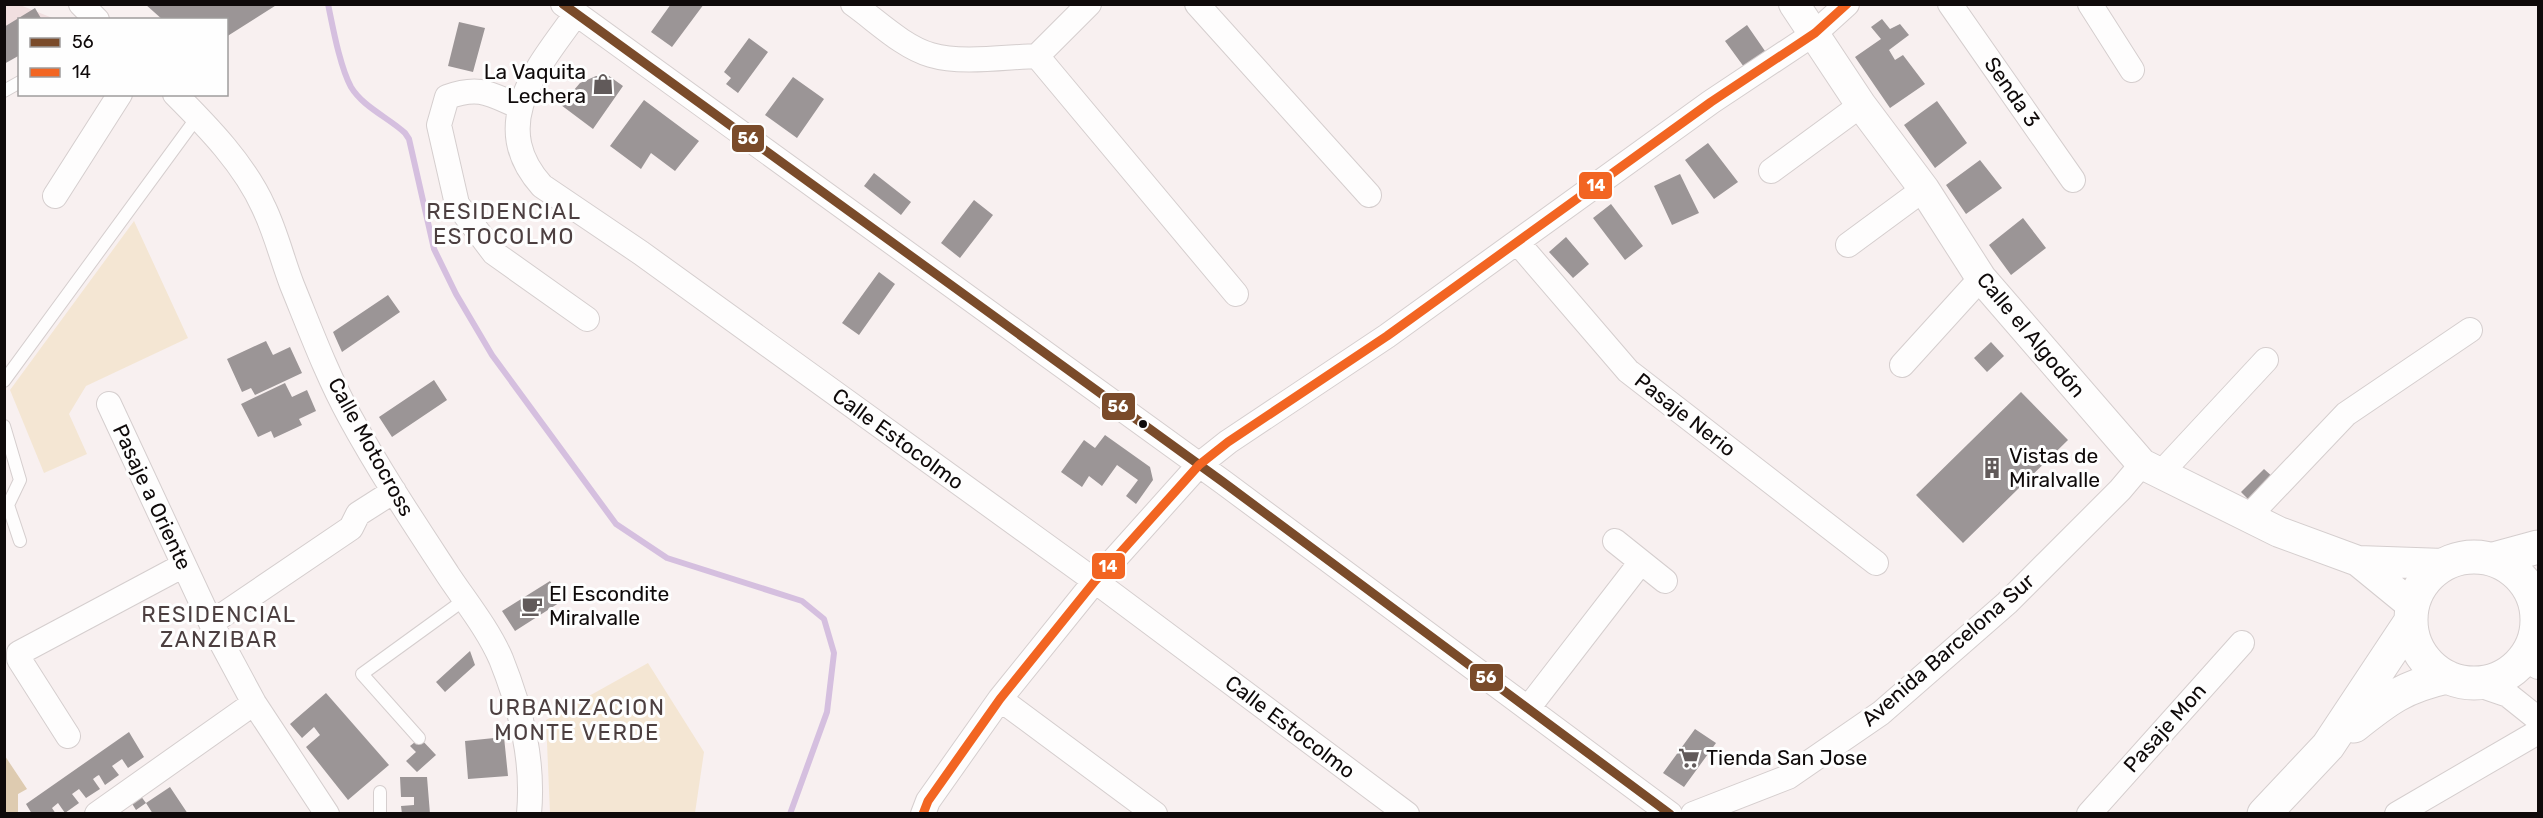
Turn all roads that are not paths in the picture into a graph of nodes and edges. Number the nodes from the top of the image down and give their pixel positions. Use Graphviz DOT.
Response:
graph roads {
  1 [pos="81,4"];
  2 [pos="853,4"];
  3 [pos="1089,4"];
  4 [pos="1197,4"];
  5 [pos="1794,4"];
  6 [pos="1847,4"];
  7 [pos="1950,4"];
  8 [pos="2090,4"];
  9 [pos="570,10"];
  10 [pos="95,18"];
  11 [pos="1815,33"];
  12 [pos="1037,56"];
  13 [pos="2133,70"];
  14 [pos="18,82"];
  15 [pos="4,91"];
  16 [pos="119,96"];
  17 [pos="177,96"];
  18 [pos="1861,105"];
  19 [pos="520,107"];
  20 [pos="198,116"];
  21 [pos="1771,171"];
  22 [pos="2073,180"];
  23 [pos="1924,189"];
  24 [pos="1369,195"];
  25 [pos="55,196"];
  26 [pos="1518,243"];
  27 [pos="1848,245"];
  28 [pos="1981,278"];
  29 [pos="1236,294"];
  30 [pos="587,319"];
  31 [pos="2470,330"];
  32 [pos="2266,360"];
  33 [pos="1902,365"];
  34 [pos="4,381"];
  35 [pos="109,404"];
  36 [pos="4,426"];
  37 [pos="1199,465"];
  38 [pos="2151,469"];
  39 [pos="398,498"];
  40 [pos="2247,518"];
  41 [pos="20,541"];
  42 [pos="1615,541"];
  43 [pos="2538,547"];
  44 [pos="2494,560"];
  45 [pos="2358,561"];
  46 [pos="1641,562"];
  47 [pos="1876,563"];
  48 [pos="2444,564"];
  49 [pos="184,565"];
  50 [pos="1095,581"];
  51 [pos="1665,581"];
  52 [pos="464,600"];
  53 [pos="2412,613"];
  54 [pos="212,623"];
  55 [pos="2537,638"];
  56 [pos="2242,643"];
  57 [pos="2460,680"];
  58 [pos="1000,699"];
  59 [pos="254,703"];
  60 [pos="1529,707"];
  61 [pos="2538,719"];
  62 [pos="2538,732"];
  63 [pos="68,736"];
  64 [pos="420,738"];
  65 [pos="2328,746"];
  66 [pos="380,792"];
  67 [pos="97,813"];
  68 [pos="327,813"];
  69 [pos="381,813"];
  70 [pos="529,813"];
  71 [pos="923,813"];
  72 [pos="1155,813"];
  73 [pos="1407,813"];
  74 [pos="1670,813"];
  75 [pos="1693,813"];
  76 [pos="2089,813"];
  77 [pos="2264,813"];
  78 [pos="2397,813"];
  1 -- 10 [label="street"];
  2 -- 12 [label="street"];
  3 -- 12 [label="street"];
  4 -- 24 [label="street"];
  5 -- 11 [label="street, Calle el Algodón"];
  6 -- 11 [label="street"];
  7 -- 22 [label="street, Senda 3"];
  8 -- 13 [label="street"];
  9 -- 19 [label="street, Calle Estocolmo"];
  9 -- 37 [label="street"];
  11 -- 18 [label="street, Calle el Algodón"];
  11 -- 26 [label="street"];
  12 -- 29 [label="street"];
  14 -- 15 [label="lane"];
  16 -- 25 [label="street"];
  17 -- 20 [label="street, Calle Motocross"];
  18 -- 21 [label="street"];
  18 -- 23 [label="street, Calle el Algodón"];
  19 -- 30 [label="street"];
  19 -- 50 [label="street, Calle Estocolmo"];
  20 -- 34 [label="lane"];
  20 -- 39 [label="street, Calle Motocross"];
  23 -- 27 [label="street"];
  23 -- 28 [label="street, Calle el Algodón"];
  26 -- 37 [label="street"];
  26 -- 47 [label="street, Pasaje Nerio"];
  28 -- 33 [label="street"];
  28 -- 38 [label="street, Calle el Algodón"];
  31 -- 40 [label="street"];
  32 -- 38 [label="street, Avenida Barcelona Sur"];
  35 -- 49 [label="street, Pasaje a Oriente"];
  36 -- 41 [label="lane"];
  37 -- 50 [label="street"];
  37 -- 60 [label="street"];
  38 -- 40 [label="street, Calle el Algodón"];
  38 -- 75 [label="street, Avenida Barcelona Sur"];
  39 -- 52 [label="street, Calle Motocross"];
  39 -- 54 [label="street"];
  40 -- 45 [label="street, Calle el Algodón"];
  42 -- 46 [label="street"];
  43 -- 44 [label="main road"];
  44 -- 48 [label="main road"];
  44 -- 55 [label="main road"];
  45 -- 48 [label="street, Calle el Algodón"];
  45 -- 53 [label="street, Calle el Algodón"];
  46 -- 51 [label="street"];
  46 -- 60 [label="street"];
  48 -- 53 [label="main road"];
  49 -- 54 [label="street, Pasaje a Oriente"];
  49 -- 63 [label="street"];
  50 -- 58 [label="street"];
  50 -- 73 [label="street, Calle Estocolmo"];
  52 -- 64 [label="lane"];
  52 -- 70 [label="street, Calle Motocross"];
  53 -- 57 [label="main road"];
  53 -- 65 [label="main road"];
  54 -- 59 [label="street, Pasaje a Oriente"];
  55 -- 57 [label="main road"];
  56 -- 76 [label="street, Pasaje Mon"];
  57 -- 61 [label="street"];
  57 -- 65 [label="main road"];
  58 -- 71 [label="street"];
  58 -- 72 [label="street"];
  59 -- 67 [label="street"];
  59 -- 68 [label="street, Pasaje a Oriente"];
  60 -- 74 [label="street"];
  62 -- 78 [label="street"];
  65 -- 77 [label="main road"];
  66 -- 69 [label="lane"];
}
